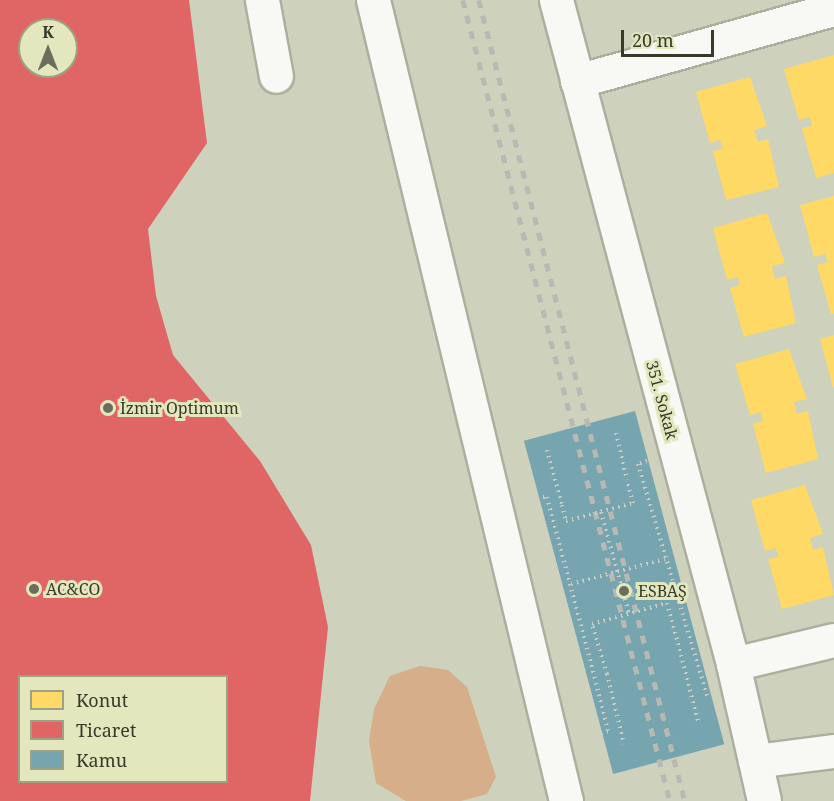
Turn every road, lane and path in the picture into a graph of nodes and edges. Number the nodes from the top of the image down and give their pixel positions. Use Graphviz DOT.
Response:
graph roads {
  1 [pos="262,0"];
  2 [pos="373,0"];
  3 [pos="556,0"];
  4 [pos="834,9"];
  5 [pos="276,76"];
  6 [pos="577,81"];
  7 [pos="616,433"];
  8 [pos="547,450"];
  9 [pos="638,464"];
  10 [pos="548,497"];
  11 [pos="601,512"];
  12 [pos="665,559"];
  13 [pos="618,572"];
  14 [pos="571,584"];
  15 [pos="629,614"];
  16 [pos="834,640"];
  17 [pos="689,649"];
  18 [pos="733,664"];
  19 [pos="698,722"];
  20 [pos="624,744"];
  21 [pos="553,749"];
  22 [pos="834,751"];
  23 [pos="755,761"];
  24 [pos="566,801"];
  25 [pos="764,801"];
  1 -- 5 [label="street"];
  2 -- 21 [label="street"];
  3 -- 6 [label="street, 351. Sokak"];
  4 -- 6 [label="street"];
  6 -- 18 [label="street, 351. Sokak"];
  7 -- 11 [label="path, bridge"];
  8 -- 11 [label="path, bridge"];
  9 -- 12 [label="path"];
  10 -- 14 [label="path"];
  11 -- 13 [label="path"];
  12 -- 13 [label="path, bridge"];
  12 -- 17 [label="path"];
  13 -- 14 [label="path, bridge"];
  13 -- 15 [label="path"];
  14 -- 21 [label="path"];
  15 -- 19 [label="path, bridge"];
  15 -- 20 [label="path, bridge"];
  16 -- 18 [label="street"];
  18 -- 23 [label="street, 351. Sokak"];
  21 -- 24 [label="street"];
  22 -- 23 [label="street"];
  23 -- 25 [label="street, 351. Sokak"];
}
